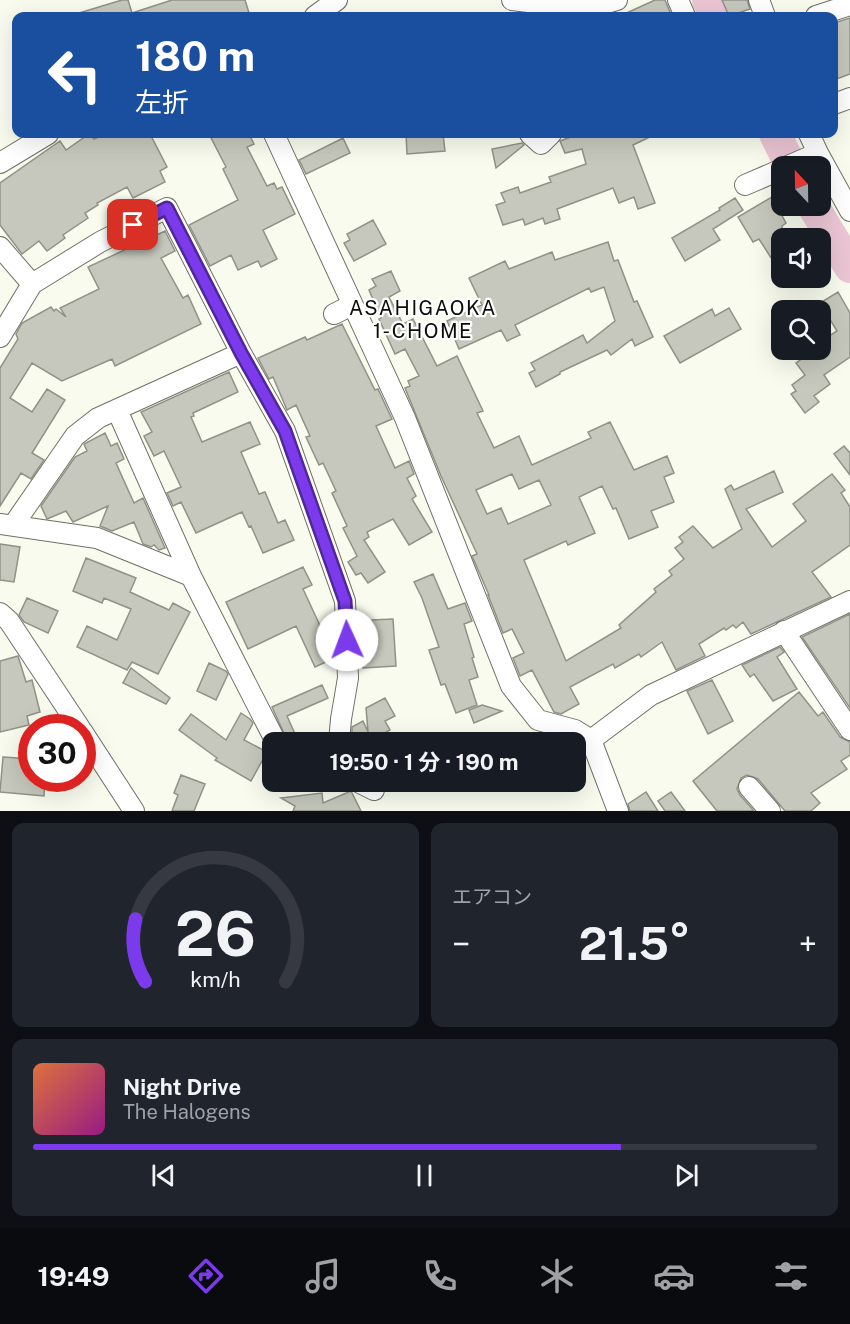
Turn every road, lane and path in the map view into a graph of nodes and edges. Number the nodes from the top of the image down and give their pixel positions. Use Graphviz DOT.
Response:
graph roads {
  1 [pos="337,0"];
  2 [pos="512,0"];
  3 [pos="617,0"];
  4 [pos="850,5"];
  5 [pos="320,12"];
  6 [pos="828,12"];
  7 [pos="41,138"];
  8 [pos="276,138"];
  9 [pos="534,138"];
  10 [pos="547,138"];
  11 [pos="808,138"];
  12 [pos="804,156"];
  13 [pos="0,163"];
  14 [pos="771,174"];
  15 [pos="745,185"];
  16 [pos="831,190"];
  17 [pos="850,211"];
  18 [pos="0,247"];
  19 [pos="32,284"];
  20 [pos="352,305"];
  21 [pos="334,314"];
  22 [pos="0,337"];
  23 [pos="241,353"];
  24 [pos="117,410"];
  25 [pos="7,524"];
  26 [pos="191,576"];
  27 [pos="850,601"];
  28 [pos="0,613"];
  29 [pos="784,631"];
  30 [pos="71,714"];
  31 [pos="850,730"];
  32 [pos="271,732"];
  33 [pos="340,732"];
  34 [pos="591,740"];
  35 [pos="96,752"];
  36 [pos="749,787"];
  37 [pos="134,811"];
  38 [pos="618,811"];
  39 [pos="770,811"];
  1 -- 5 [label="street"];
  2 -- 3 [label="street"];
  4 -- 6 [label="street"];
  7 -- 13 [label="street"];
  8 -- 20 [label="street"];
  9 -- 10 [label="street"];
  11 -- 12 [label="street"];
  14 -- 15 [label="street"];
  16 -- 17 [label="street"];
  18 -- 19 [label="street"];
  19 -- 22 [label="street"];
  19 -- 23 [label="street"];
  20 -- 21 [label="street"];
  20 -- 34 [label="street"];
  23 -- 24 [label="street"];
  23 -- 33 [label="street"];
  24 -- 25 [label="street"];
  24 -- 26 [label="street"];
  25 -- 26 [label="street"];
  26 -- 32 [label="street"];
  27 -- 29 [label="street"];
  28 -- 30 [label="street"];
  29 -- 31 [label="street"];
  29 -- 34 [label="street"];
  34 -- 38 [label="street"];
  35 -- 37 [label="street"];
  36 -- 39 [label="street"];
}
